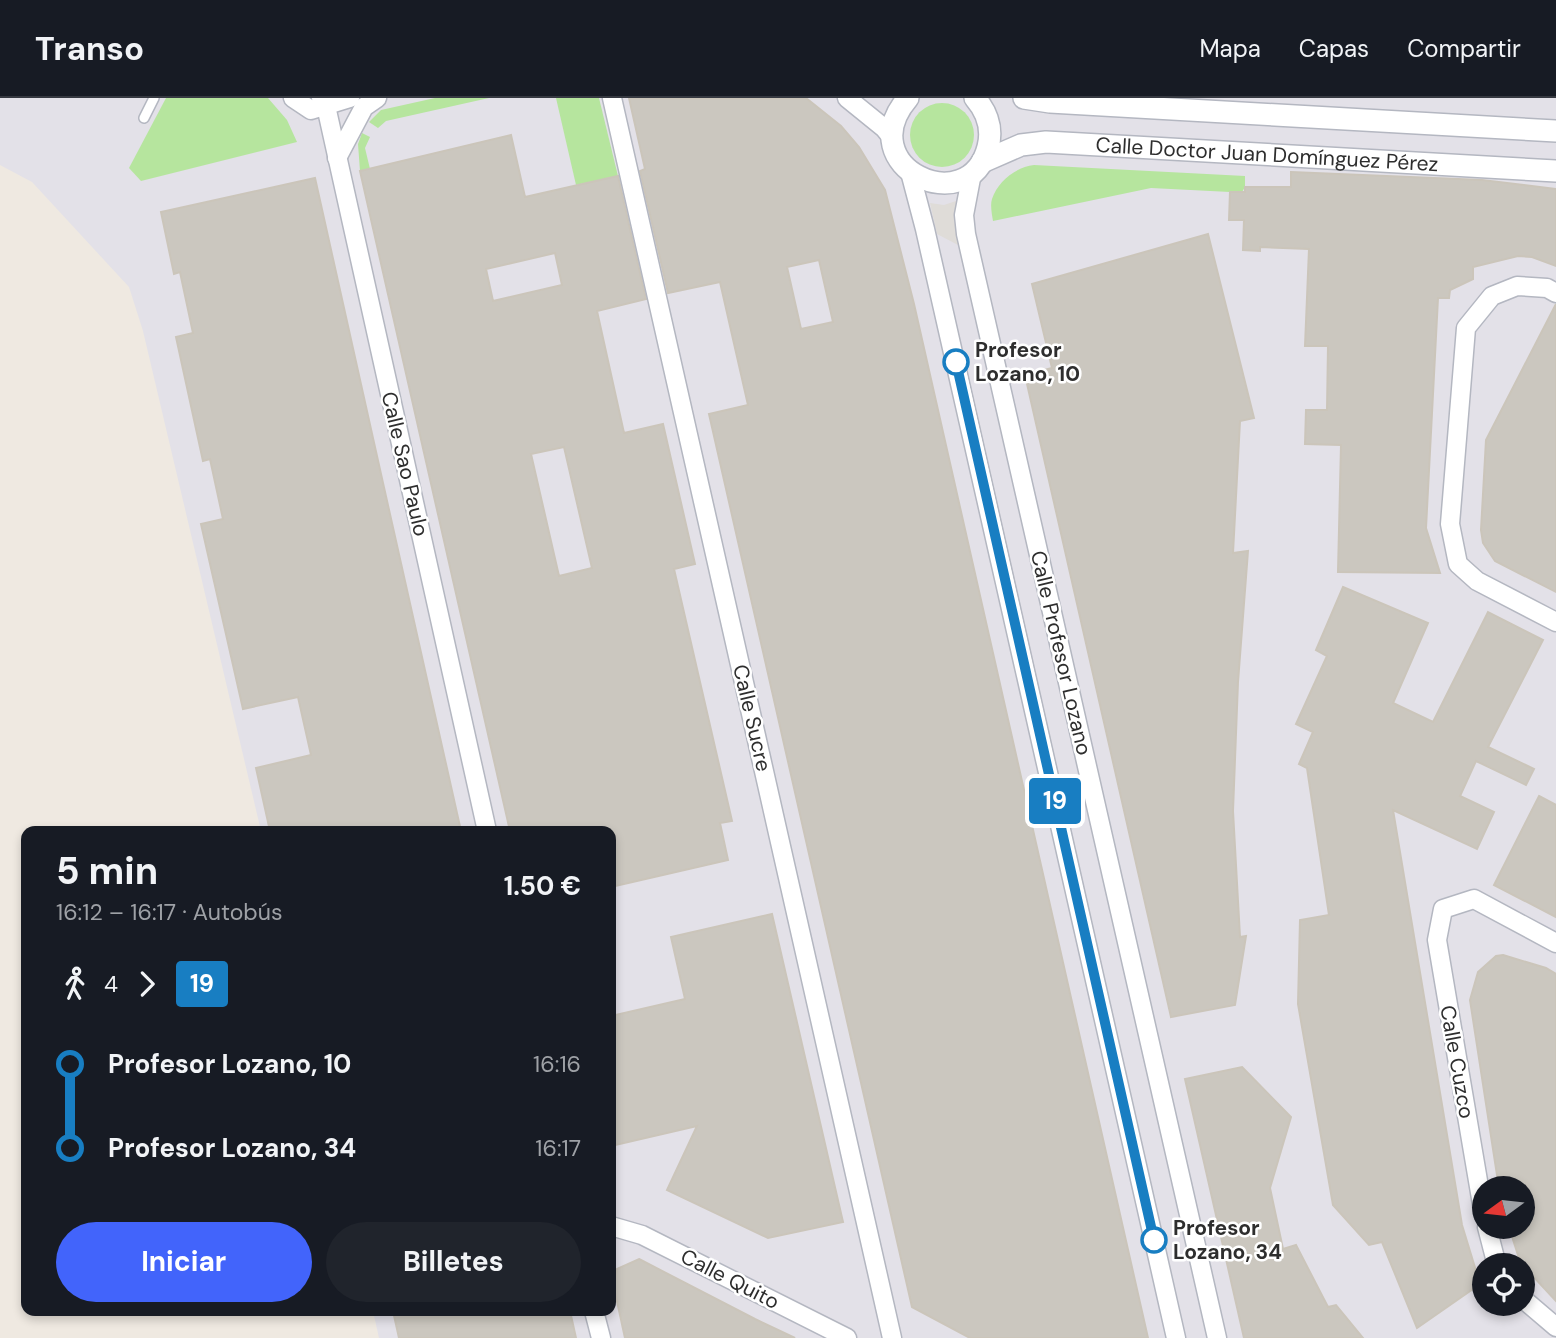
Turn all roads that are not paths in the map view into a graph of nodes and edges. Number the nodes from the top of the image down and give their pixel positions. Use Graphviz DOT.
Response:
graph roads {
  1 [pos="154,98"];
  2 [pos="293,98"];
  3 [pos="350,98"];
  4 [pos="377,98"];
  5 [pos="612,98"];
  6 [pos="846,98"];
  7 [pos="908,98"];
  8 [pos="975,98"];
  9 [pos="1024,98"];
  10 [pos="323,102"];
  11 [pos="144,118"];
  12 [pos="1556,131"];
  13 [pos="892,138"];
  14 [pos="337,158"];
  15 [pos="977,168"];
  16 [pos="1556,171"];
  17 [pos="910,172"];
  18 [pos="1556,293"];
  19 [pos="1556,622"];
  20 [pos="486,826"];
  21 [pos="1556,943"];
  22 [pos="1477,1176"];
  23 [pos="616,1228"];
  24 [pos="1535,1309"];
  25 [pos="595,1316"];
  26 [pos="1556,1327"];
  27 [pos="601,1338"];
  28 [pos="847,1338"];
  29 [pos="892,1338"];
  30 [pos="1176,1338"];
  31 [pos="1217,1338"];
  1 -- 11 [label="lane"];
  2 -- 10 [label="street"];
  3 -- 10 [label="street"];
  4 -- 14 [label="street"];
  5 -- 29 [label="street, Calle Sucre"];
  6 -- 13 [label="street"];
  7 -- 13 [label="street"];
  8 -- 15 [label="street"];
  9 -- 12 [label="street, Calle Doctor Juan Domínguez Pérez"];
  10 -- 14 [label="street, Calle Sao Paulo"];
  13 -- 17 [label="street"];
  14 -- 20 [label="street, Calle Sao Paulo"];
  15 -- 16 [label="street, Calle Doctor Juan Domínguez Pérez"];
  15 -- 17 [label="street, Calle Doctor Juan Domínguez Pérez"];
  15 -- 31 [label="street, Calle Profesor Lozano"];
  17 -- 30 [label="street, Calle Profesor Lozano"];
  18 -- 19 [label="street"];
  21 -- 22 [label="street, Calle Cuzco"];
  23 -- 28 [label="street, Calle Quito"];
  24 -- 26 [label="street"];
  25 -- 27 [label="street"];
}
